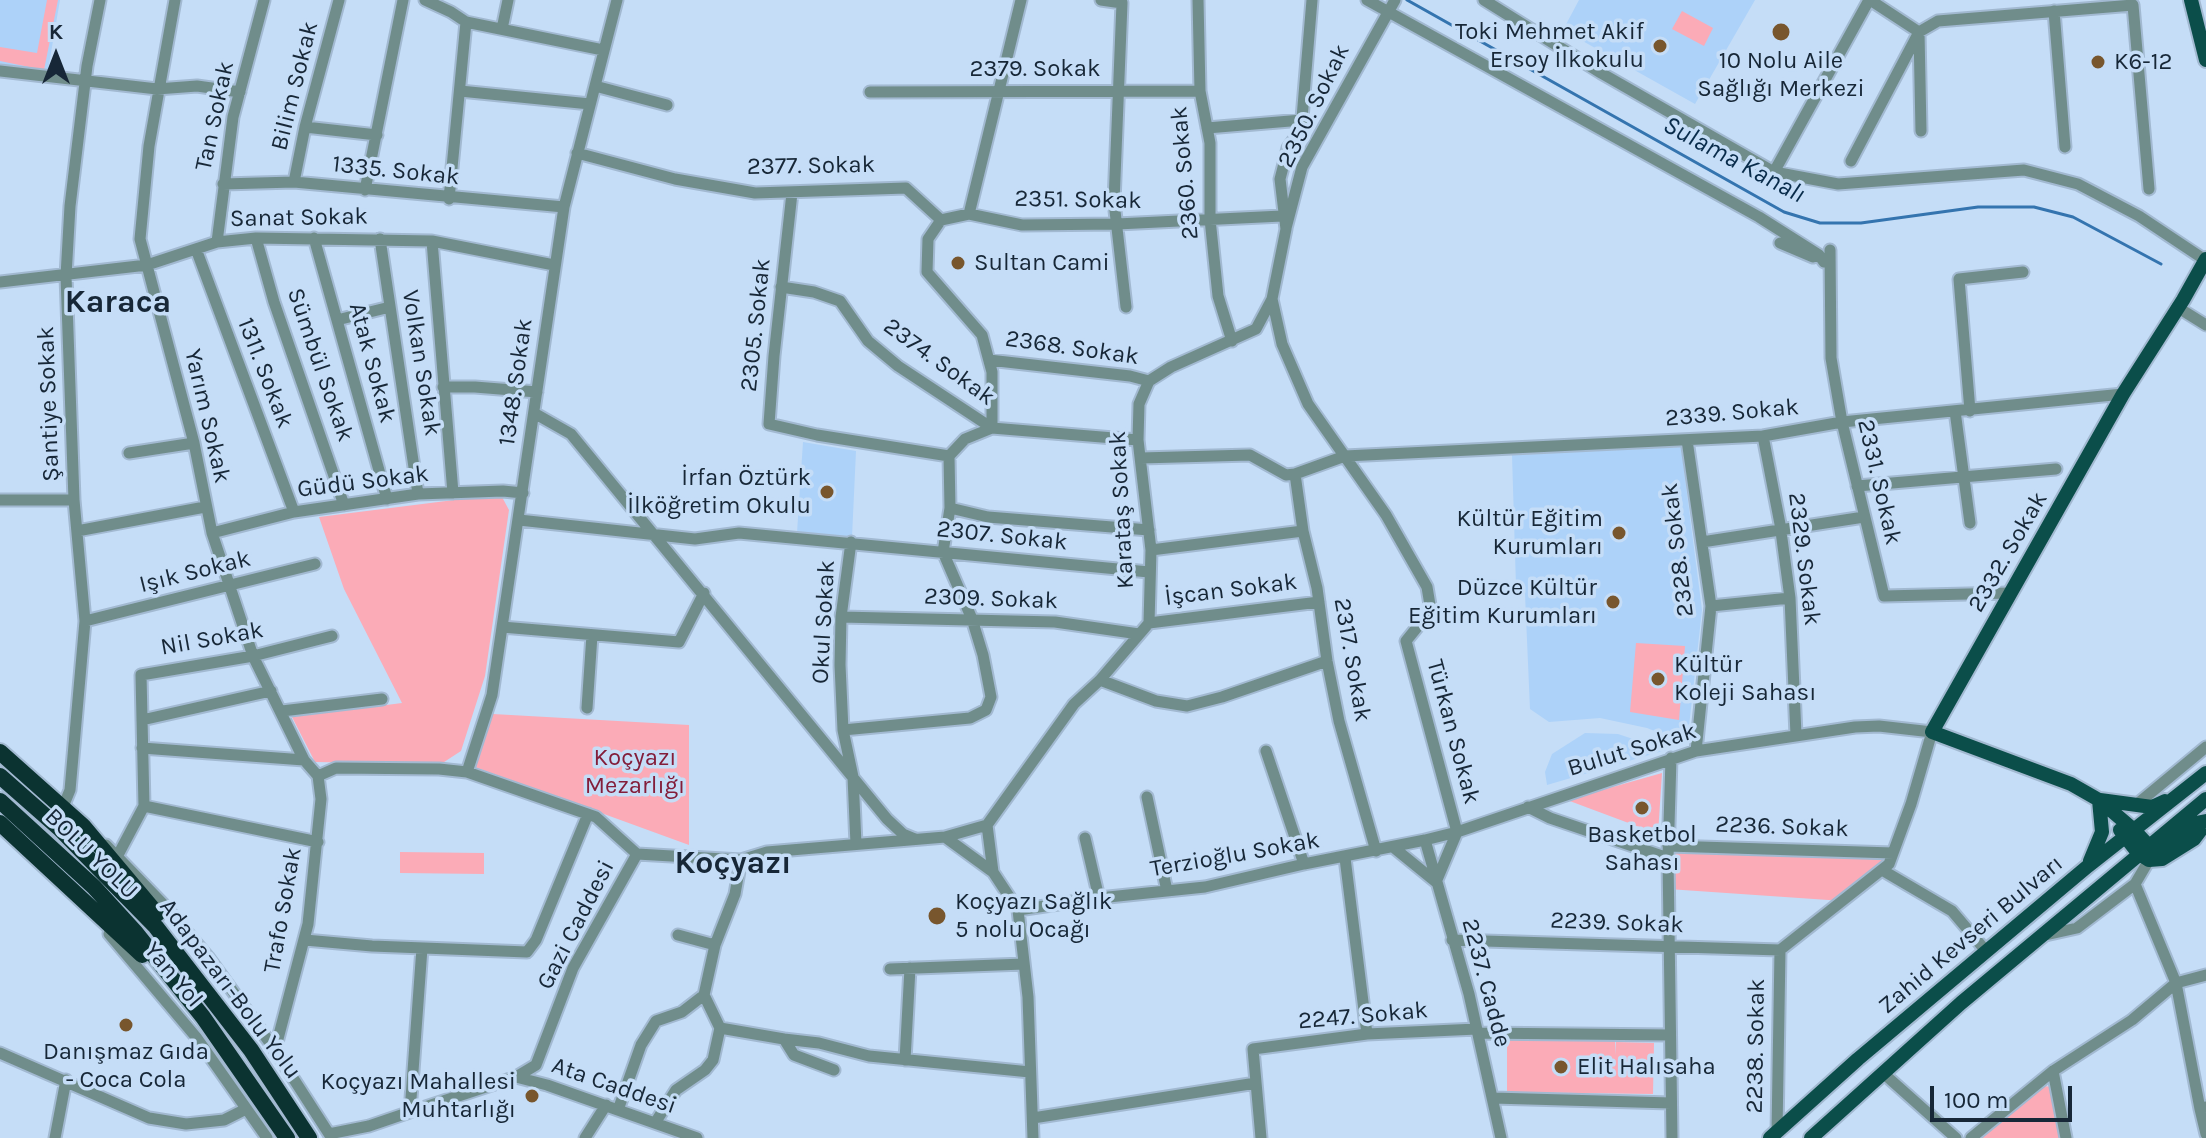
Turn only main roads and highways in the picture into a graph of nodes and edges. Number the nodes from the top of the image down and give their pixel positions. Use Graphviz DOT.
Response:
graph roads {
  1 [pos="2191,0"];
  2 [pos="2203,35"];
  3 [pos="2206,60"];
  4 [pos="2206,260"];
  5 [pos="2201,280"];
  6 [pos="1932,732"];
  7 [pos="0,752"];
  8 [pos="2206,773"];
  9 [pos="0,776"];
  10 [pos="2182,793"];
  11 [pos="2206,799"];
  12 [pos="2099,800"];
  13 [pos="0,801"];
  14 [pos="2206,822"];
  15 [pos="0,823"];
  16 [pos="2129,833"];
  17 [pos="2145,853"];
  18 [pos="2088,866"];
  19 [pos="203,1017"];
  20 [pos="251,1050"];
  21 [pos="1774,1135"];
  22 [pos="287,1138"];
  23 [pos="309,1138"];
  24 [pos="1811,1138"];
  1 -- 2 [label="main road"];
  2 -- 3 [label="main road"];
  4 -- 5 [label="main road, 2332. Sokak"];
  5 -- 6 [label="main road, 2332. Sokak"];
  6 -- 12 [label="main road, Bulut Sokak"];
  7 -- 20 [label="highway"];
  8 -- 10 [label="main road, Zahid Kevseri Bulvarı"];
  9 -- 20 [label="highway, Adapazarı-Bolu Yolu"];
  10 -- 12 [label="main road"];
  10 -- 16 [label="main road, Zahid Kevseri Bulvarı"];
  11 -- 17 [label="main road, Zahid Kevseri Bulvarı"];
  12 -- 16 [label="main road"];
  12 -- 18 [label="main road"];
  13 -- 19 [label="highway, BOLU YOLU"];
  14 -- 17 [label="main road"];
  15 -- 19 [label="highway"];
  16 -- 17 [label="main road"];
  16 -- 18 [label="main road, Zahid Kevseri Bulvarı"];
  17 -- 24 [label="main road, Zahid Kevseri Bulvarı"];
  18 -- 21 [label="main road, Zahid Kevseri Bulvarı"];
  19 -- 22 [label="highway, BOLU YOLU"];
  20 -- 23 [label="highway, Adapazarı-Bolu Yolu"];
}
